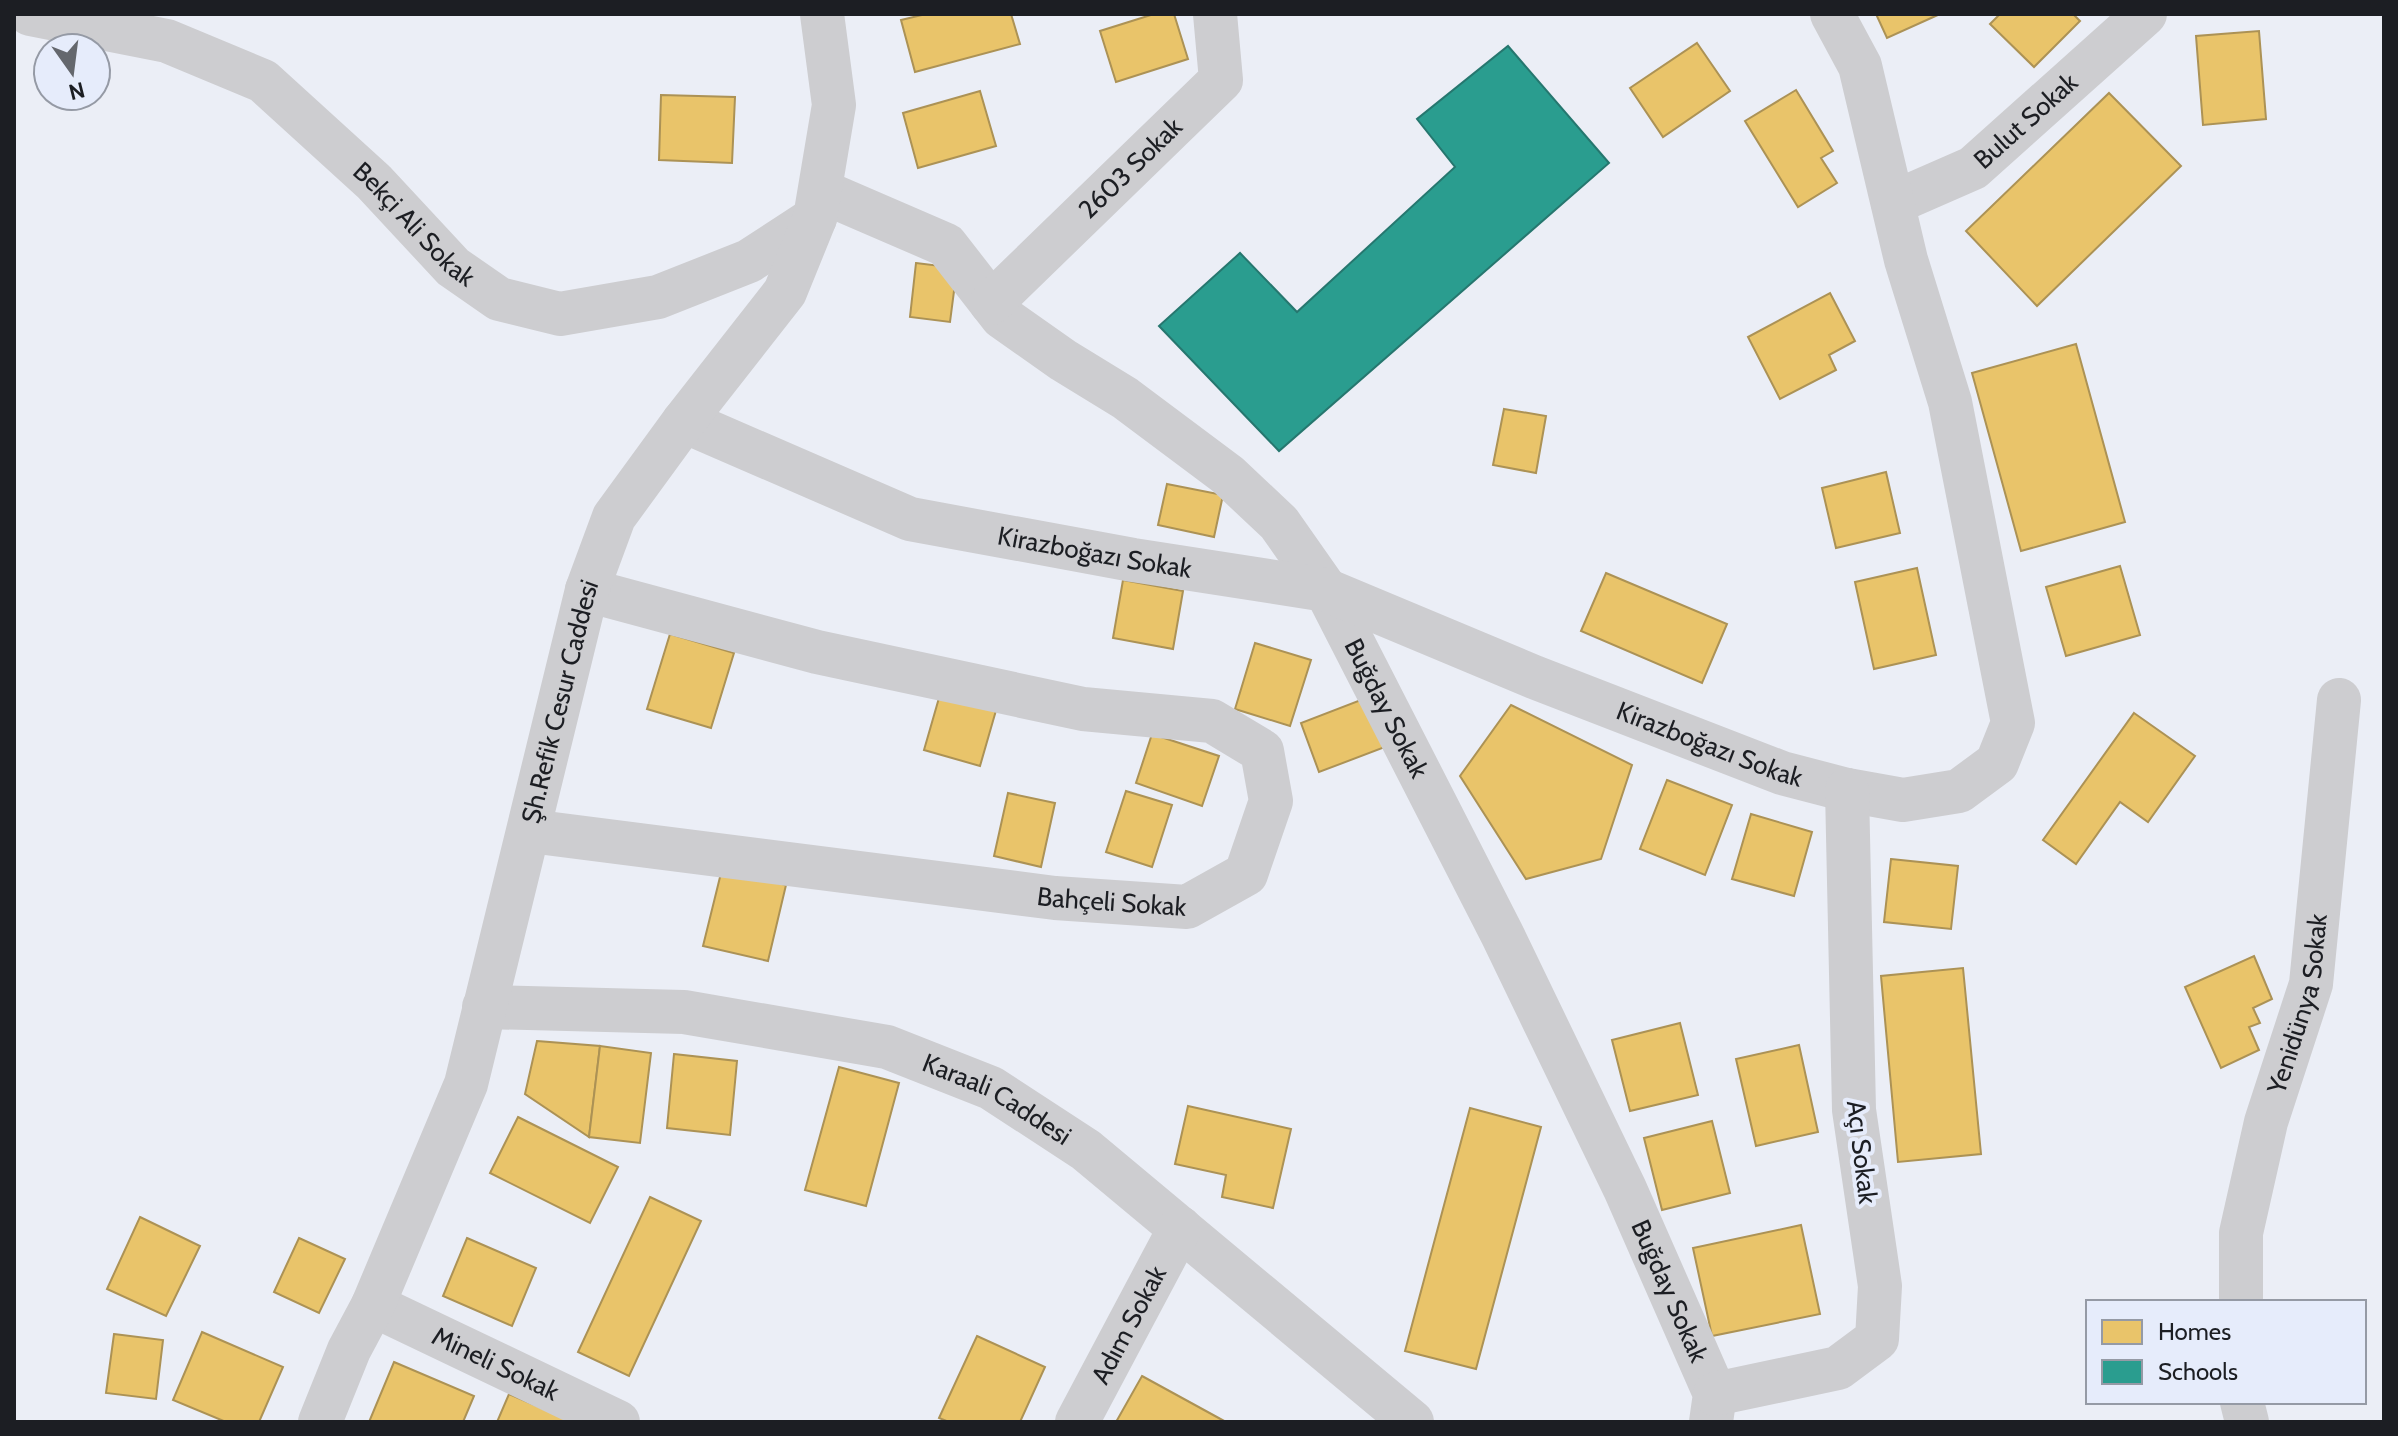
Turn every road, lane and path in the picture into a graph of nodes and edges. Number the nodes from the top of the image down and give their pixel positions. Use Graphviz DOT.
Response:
graph roads {
  1 [pos="30,14"];
  2 [pos="822,14"];
  3 [pos="1215,14"];
  4 [pos="1832,14"];
  5 [pos="2145,14"];
  6 [pos="1893,203"];
  7 [pos="818,205"];
  8 [pos="991,303"];
  9 [pos="684,421"];
  10 [pos="587,590"];
  11 [pos="1326,590"];
  12 [pos="2339,700"];
  13 [pos="1847,790"];
  14 [pos="530,831"];
  15 [pos="484,1007"];
  16 [pos="1180,1228"];
  17 [pos="2241,1300"];
  18 [pos="373,1305"];
  19 [pos="1713,1408"];
  20 [pos="320,1422"];
  21 [pos="618,1422"];
  22 [pos="1077,1422"];
  23 [pos="1412,1422"];
  1 -- 7 [label="street, Bekçi Ali Sokak"];
  2 -- 7 [label="street, Şh.Refik Cesur Caddesi"];
  3 -- 8 [label="street, 2603 Sokak"];
  4 -- 6 [label="street, Kirazboğazı Sokak"];
  5 -- 6 [label="street, Bulut Sokak"];
  6 -- 13 [label="street, Kirazboğazı Sokak"];
  7 -- 8 [label="street, Buğday Sokak"];
  7 -- 9 [label="street, Şh.Refik Cesur Caddesi"];
  8 -- 11 [label="street, Buğday Sokak"];
  9 -- 10 [label="street, Şh.Refik Cesur Caddesi"];
  9 -- 11 [label="street, Kirazboğazı Sokak"];
  10 -- 14 [label="street, Şh.Refik Cesur Caddesi"];
  10 -- 14 [label="street, Bahçeli Sokak"];
  11 -- 13 [label="street, Kirazboğazı Sokak"];
  11 -- 19 [label="street, Buğday Sokak"];
  12 -- 17 [label="street, Yenidünya Sokak"];
  13 -- 19 [label="street, Açı Sokak"];
  14 -- 15 [label="street, Şh.Refik Cesur Caddesi"];
  15 -- 16 [label="street, Karaali Caddesi"];
  15 -- 18 [label="street, Şh.Refik Cesur Caddesi"];
  16 -- 22 [label="street, Adım Sokak"];
  16 -- 23 [label="street, Karaali Caddesi"];
  18 -- 20 [label="street, Şh.Refik Cesur Caddesi"];
  18 -- 21 [label="street, Mineli Sokak"];
}
